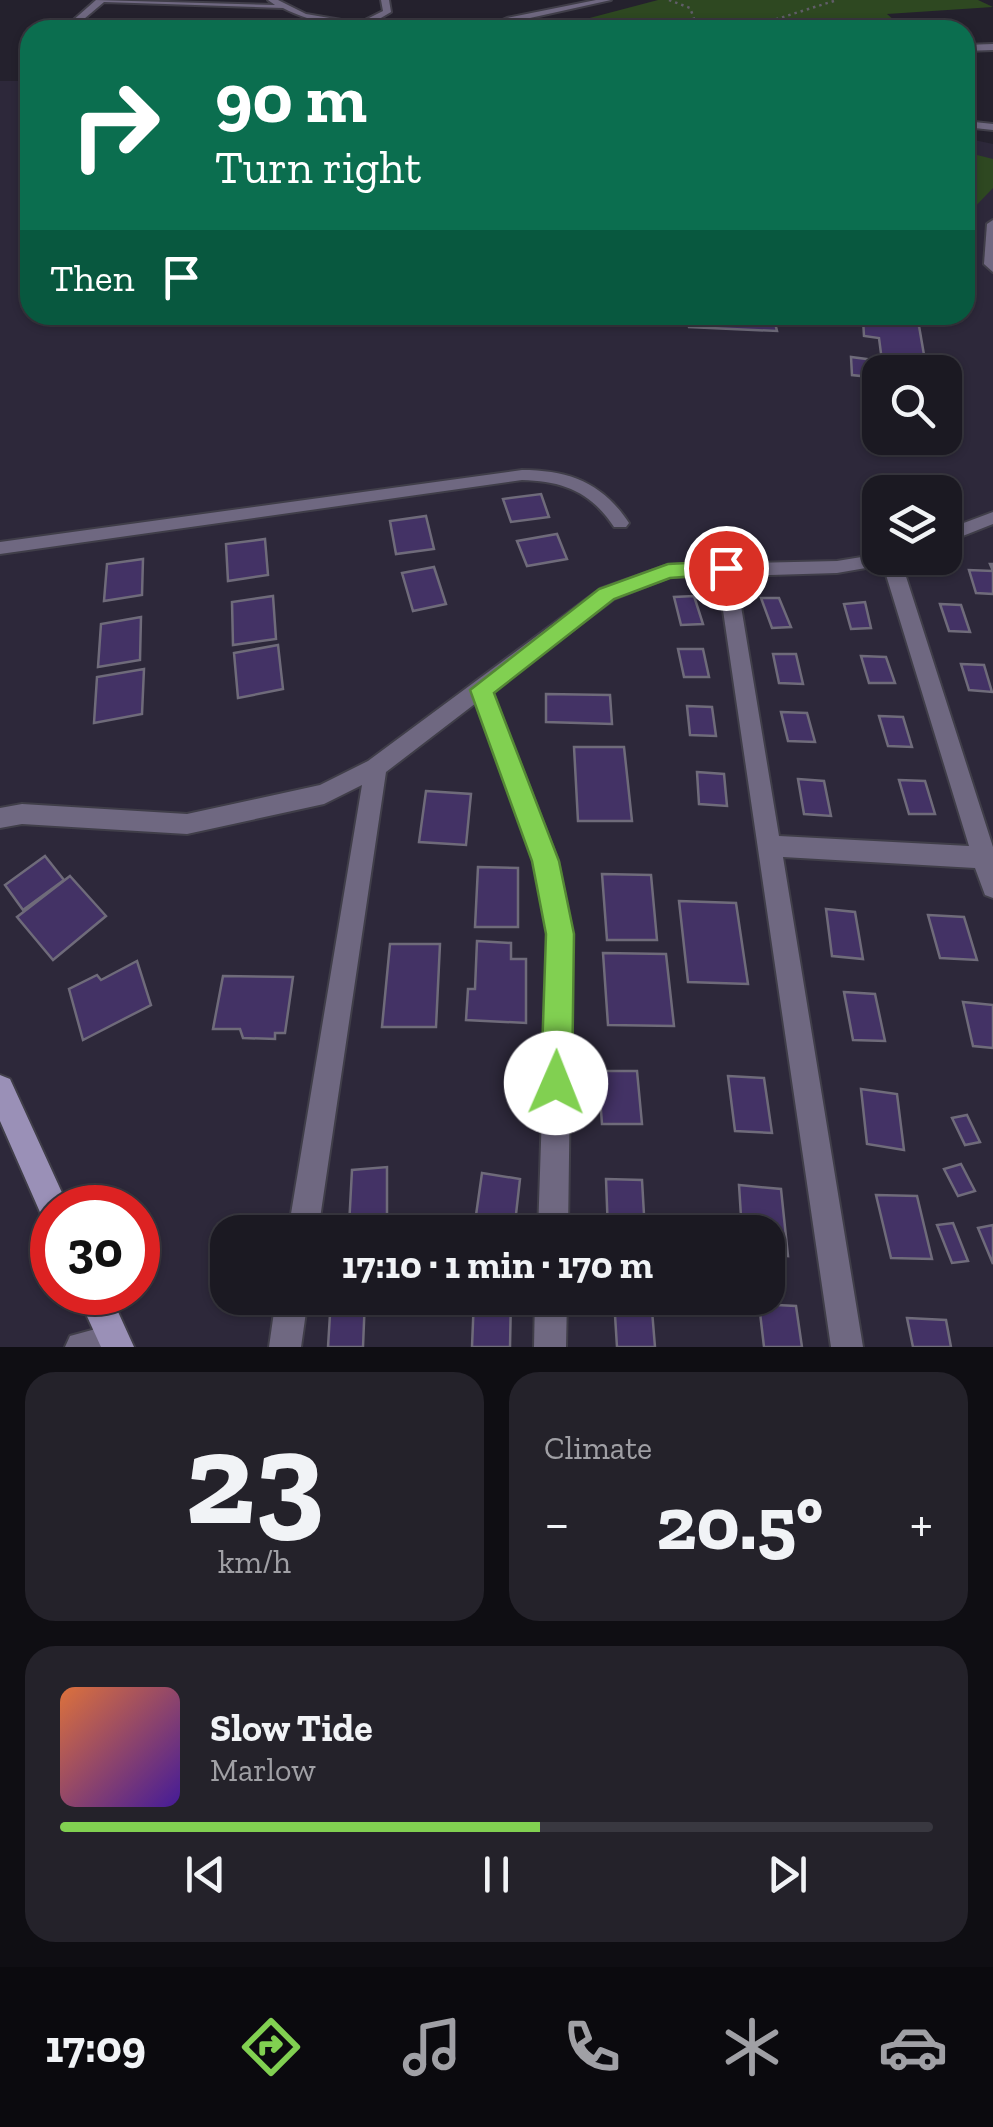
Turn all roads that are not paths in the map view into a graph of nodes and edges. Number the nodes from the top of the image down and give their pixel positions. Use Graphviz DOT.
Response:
graph roads {
  1 [pos="104,0"];
  2 [pos="386,0"];
  3 [pos="550,0"];
  4 [pos="606,0"];
  5 [pos="276,4"];
  6 [pos="574,6"];
  7 [pos="79,20"];
  8 [pos="326,20"];
  9 [pos="372,20"];
  10 [pos="522,20"];
  11 [pos="993,224"];
  12 [pos="993,268"];
  13 [pos="993,518"];
  14 [pos="620,523"];
  15 [pos="962,530"];
  16 [pos="0,548"];
  17 [pos="862,562"];
  18 [pos="726,568"];
  19 [pos="897,575"];
  20 [pos="482,690"];
  21 [pos="376,766"];
  22 [pos="0,818"];
  23 [pos="769,846"];
  24 [pos="988,857"];
  25 [pos="993,887"];
  26 [pos="0,1089"];
  27 [pos="44,1185"];
  28 [pos="305,1215"];
  29 [pos="553,1215"];
  30 [pos="103,1315"];
  31 [pos="289,1315"];
  32 [pos="551,1315"];
  33 [pos="116,1344"];
  34 [pos="81,1347"];
  35 [pos="284,1347"];
  36 [pos="550,1347"];
  37 [pos="847,1347"];
  1 -- 5 [label="street"];
  1 -- 7 [label="street"];
  2 -- 9 [label="street"];
  3 -- 6 [label="street"];
  4 -- 6 [label="street"];
  5 -- 8 [label="street"];
  6 -- 10 [label="street"];
  11 -- 12 [label="street"];
  13 -- 15 [label="street"];
  14 -- 16 [label="street"];
  17 -- 18 [label="street"];
  18 -- 20 [label="street"];
  18 -- 23 [label="street"];
  19 -- 24 [label="street"];
  20 -- 21 [label="street"];
  20 -- 29 [label="street"];
  21 -- 22 [label="street"];
  21 -- 28 [label="street"];
  23 -- 24 [label="street"];
  23 -- 37 [label="street"];
  24 -- 25 [label="street"];
  26 -- 27 [label="street"];
  30 -- 33 [label="street"];
  31 -- 35 [label="street"];
  32 -- 36 [label="street"];
  33 -- 34 [label="street"];
}
